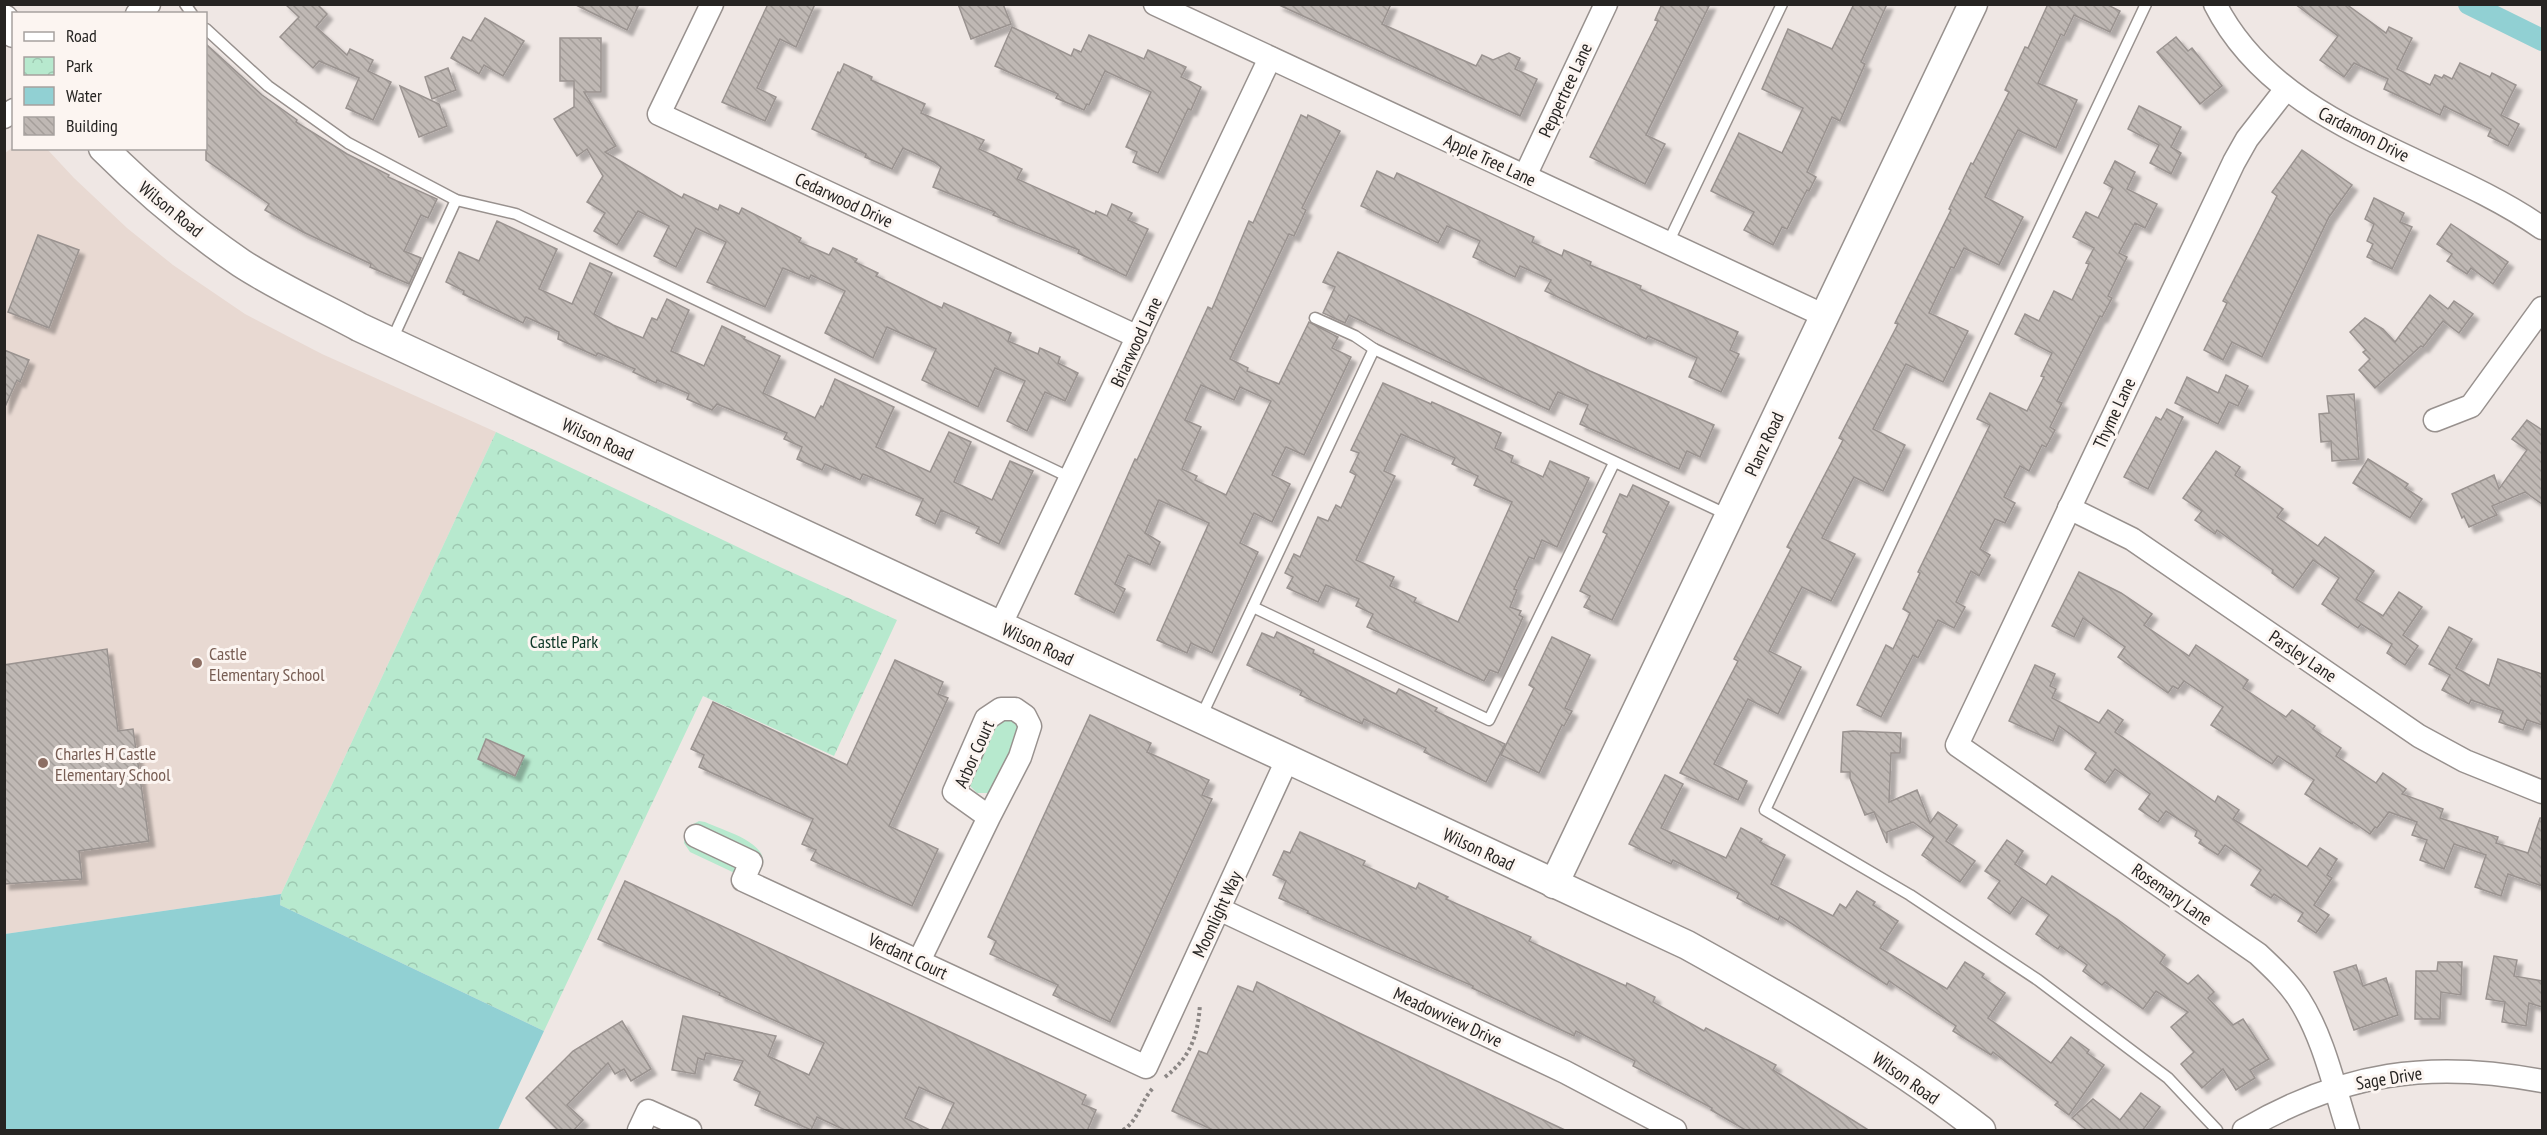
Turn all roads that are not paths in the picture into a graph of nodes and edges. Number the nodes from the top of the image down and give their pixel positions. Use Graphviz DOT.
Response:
graph roads {
  1 [pos="712,4"];
  2 [pos="1155,4"];
  3 [pos="1606,4"];
  4 [pos="1782,4"];
  5 [pos="1973,4"];
  6 [pos="2146,4"];
  7 [pos="2215,4"];
  8 [pos="207,30"];
  9 [pos="1270,58"];
  10 [pos="2286,89"];
  11 [pos="105,150"];
  12 [pos="1524,176"];
  13 [pos="456,200"];
  14 [pos="2542,228"];
  15 [pos="1668,243"];
  16 [pos="2542,308"];
  17 [pos="1825,316"];
  18 [pos="1315,318"];
  19 [pos="1138,337"];
  20 [pos="391,342"];
  21 [pos="1374,349"];
  22 [pos="2435,420"];
  23 [pos="1614,463"];
  24 [pos="1071,478"];
  25 [pos="2069,508"];
  26 [pos="1730,516"];
  27 [pos="1253,607"];
  28 [pos="1000,626"];
  29 [pos="1199,720"];
  30 [pos="1956,745"];
  31 [pos="1287,760"];
  32 [pos="2542,792"];
  33 [pos="989,817"];
  34 [pos="696,836"];
  35 [pos="1554,884"];
  36 [pos="1219,909"];
  37 [pos="919,961"];
  38 [pos="1146,1067"];
  39 [pos="2542,1081"];
  40 [pos="2334,1088"];
  41 [pos="643,1121"];
  42 [pos="690,1131"];
  43 [pos="1675,1131"];
  44 [pos="1981,1131"];
  45 [pos="2217,1131"];
  46 [pos="2244,1131"];
  47 [pos="2348,1131"];
  1 -- 19 [label="street, Cedarwood Drive"];
  2 -- 9 [label="street, Apple Tree Lane"];
  3 -- 12 [label="street, Peppertree Lane"];
  4 -- 15 [label="lane"];
  5 -- 17 [label="street, Planz Road"];
  6 -- 45 [label="lane"];
  7 -- 10 [label="street, Cardamon Drive"];
  8 -- 13 [label="lane"];
  9 -- 12 [label="street, Apple Tree Lane"];
  9 -- 19 [label="street, Briarwood Lane"];
  10 -- 14 [label="street, Cardamon Drive"];
  10 -- 25 [label="street, Thyme Lane"];
  11 -- 20 [label="street, Wilson Road"];
  12 -- 15 [label="street, Apple Tree Lane"];
  13 -- 20 [label="lane"];
  13 -- 24 [label="lane"];
  15 -- 17 [label="street, Apple Tree Lane"];
  16 -- 22 [label="street"];
  17 -- 26 [label="street, Planz Road"];
  18 -- 21 [label="lane"];
  19 -- 24 [label="street, Briarwood Lane"];
  20 -- 28 [label="street, Wilson Road"];
  21 -- 23 [label="lane"];
  21 -- 27 [label="lane"];
  23 -- 26 [label="lane"];
  23 -- 27 [label="lane"];
  24 -- 28 [label="street, Briarwood Lane"];
  25 -- 30 [label="street, Thyme Lane"];
  25 -- 32 [label="street, Parsley Lane"];
  26 -- 35 [label="street, Planz Road"];
  27 -- 29 [label="lane"];
  28 -- 29 [label="street, Wilson Road"];
  29 -- 31 [label="street, Wilson Road"];
  30 -- 40 [label="street, Rosemary Lane"];
  31 -- 35 [label="street, Wilson Road"];
  31 -- 36 [label="street, Moonlight Way"];
  33 -- 37 [label="street"];
  34 -- 37 [label="street, Verdant Court"];
  35 -- 44 [label="street, Wilson Road"];
  36 -- 38 [label="street, Moonlight Way"];
  36 -- 43 [label="street, Meadowview Drive"];
  37 -- 38 [label="street, Verdant Court"];
  39 -- 40 [label="street, Sage Drive"];
  40 -- 46 [label="street, Sage Drive"];
  40 -- 47 [label="street, Rosemary Lane"];
  41 -- 42 [label="street"];
}
